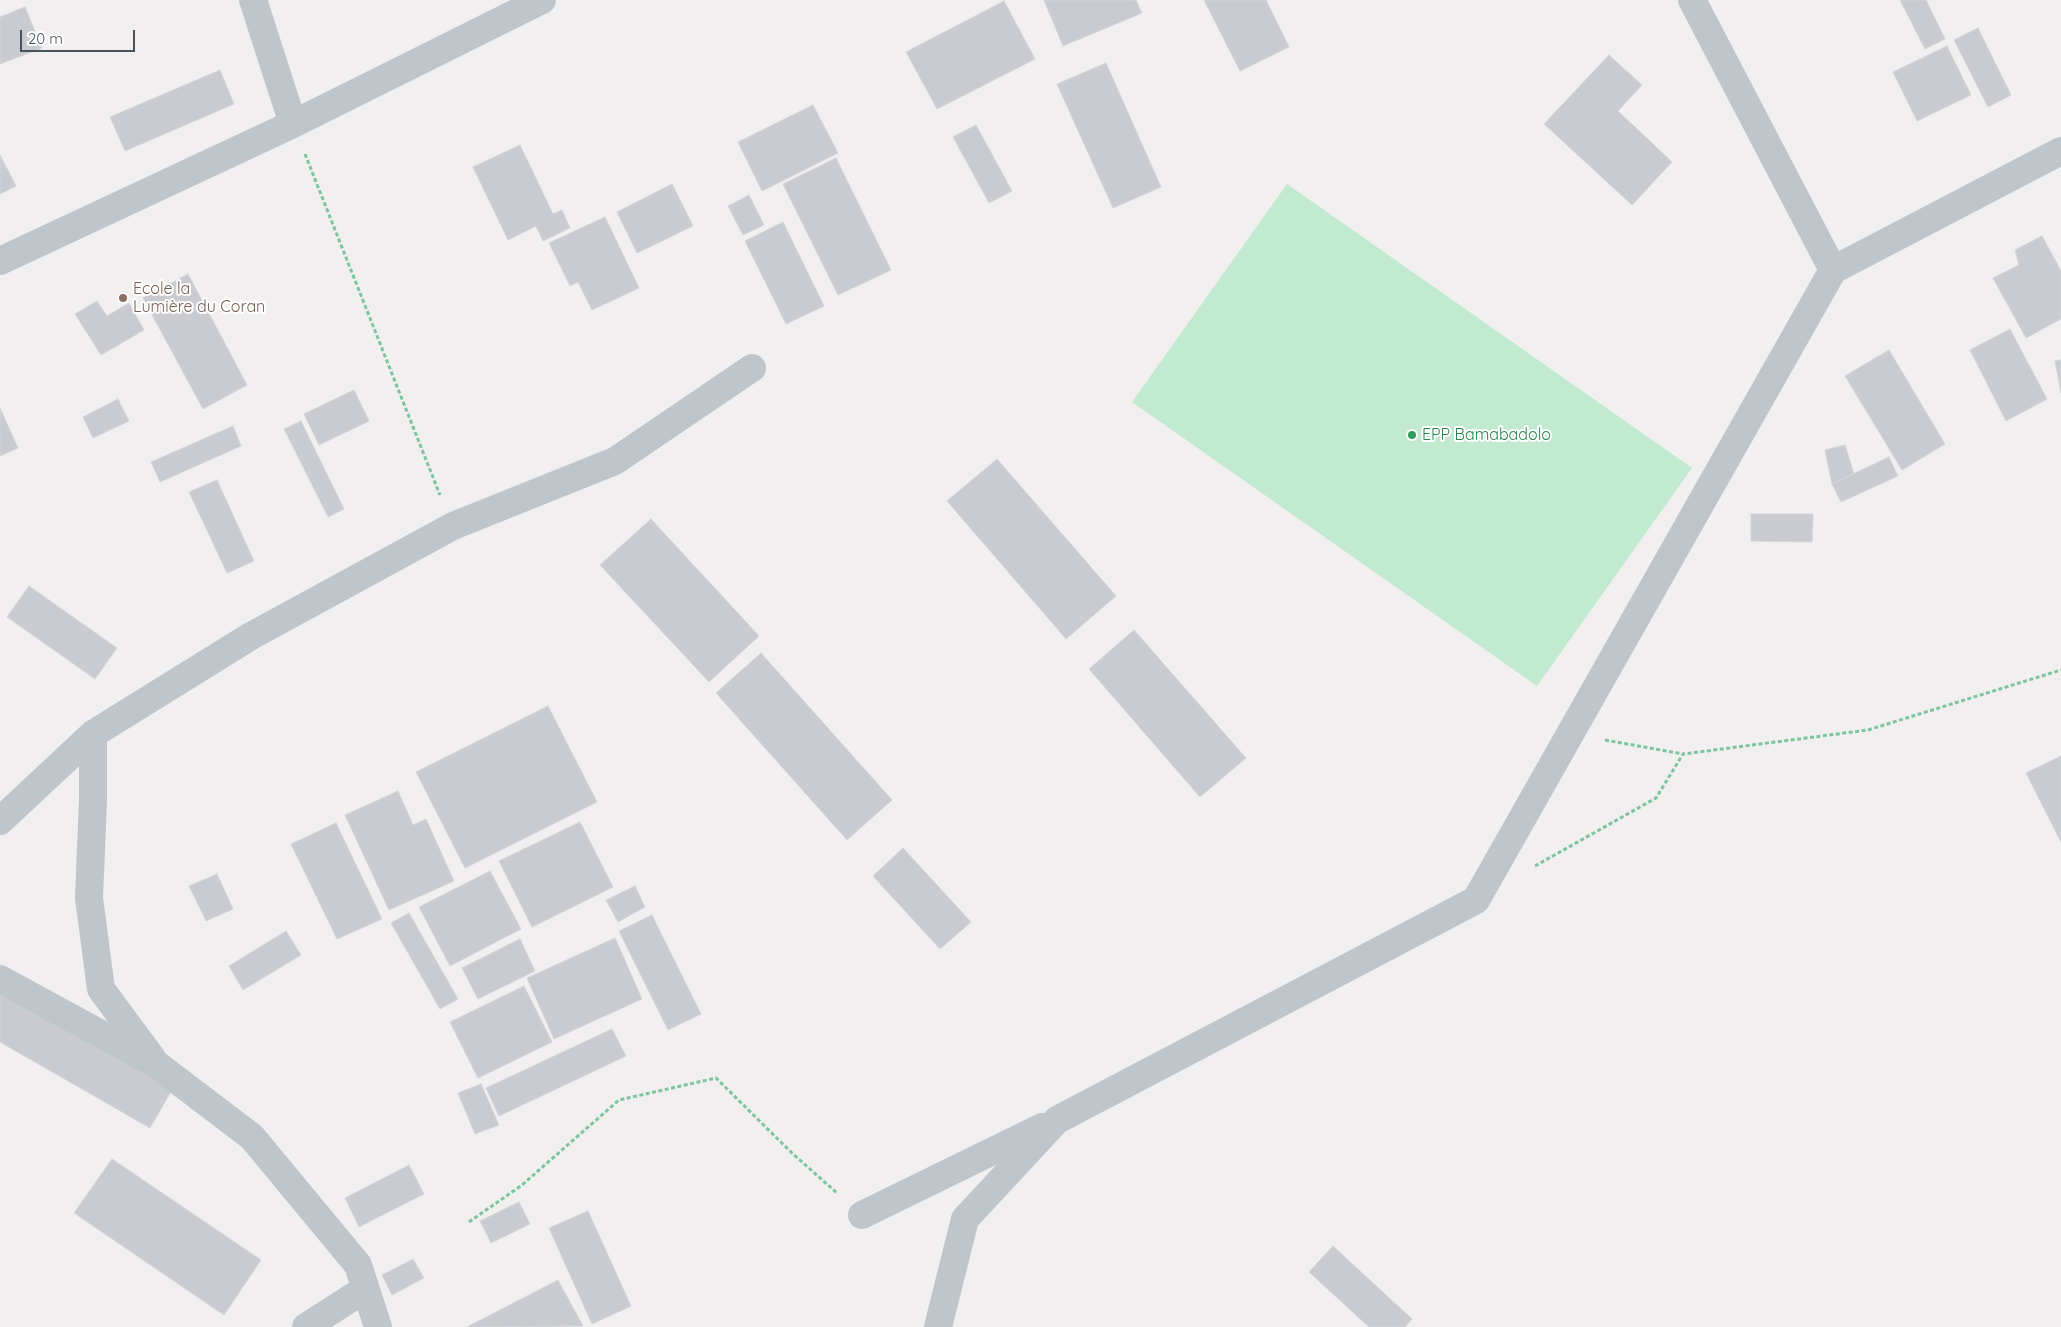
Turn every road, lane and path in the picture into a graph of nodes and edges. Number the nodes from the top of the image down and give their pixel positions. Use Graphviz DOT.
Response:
graph roads {
  1 [pos="253,0"];
  2 [pos="542,0"];
  3 [pos="1692,0"];
  4 [pos="293,124"];
  5 [pos="2061,151"];
  6 [pos="0,261"];
  7 [pos="1834,270"];
  8 [pos="752,368"];
  9 [pos="453,526"];
  10 [pos="2061,670"];
  11 [pos="94,734"];
  12 [pos="1570,734"];
  13 [pos="1683,754"];
  14 [pos="0,821"];
  15 [pos="1527,871"];
  16 [pos="0,979"];
  17 [pos="156,1064"];
  18 [pos="1057,1120"];
  19 [pos="862,1215"];
  20 [pos="468,1222"];
  21 [pos="365,1289"];
  22 [pos="306,1327"];
  23 [pos="378,1327"];
  24 [pos="938,1327"];
  1 -- 4 [label="street"];
  2 -- 4 [label="street"];
  3 -- 7 [label="street"];
  4 -- 6 [label="street"];
  4 -- 9 [label="path"];
  5 -- 7 [label="street"];
  7 -- 12 [label="street"];
  8 -- 9 [label="street"];
  9 -- 11 [label="street"];
  10 -- 13 [label="path"];
  11 -- 14 [label="street"];
  11 -- 17 [label="street"];
  12 -- 13 [label="path"];
  12 -- 18 [label="street"];
  13 -- 15 [label="path"];
  16 -- 17 [label="street"];
  17 -- 21 [label="street"];
  18 -- 19 [label="street"];
  18 -- 24 [label="street"];
  19 -- 20 [label="path"];
  21 -- 22 [label="street"];
  21 -- 23 [label="street"];
}
